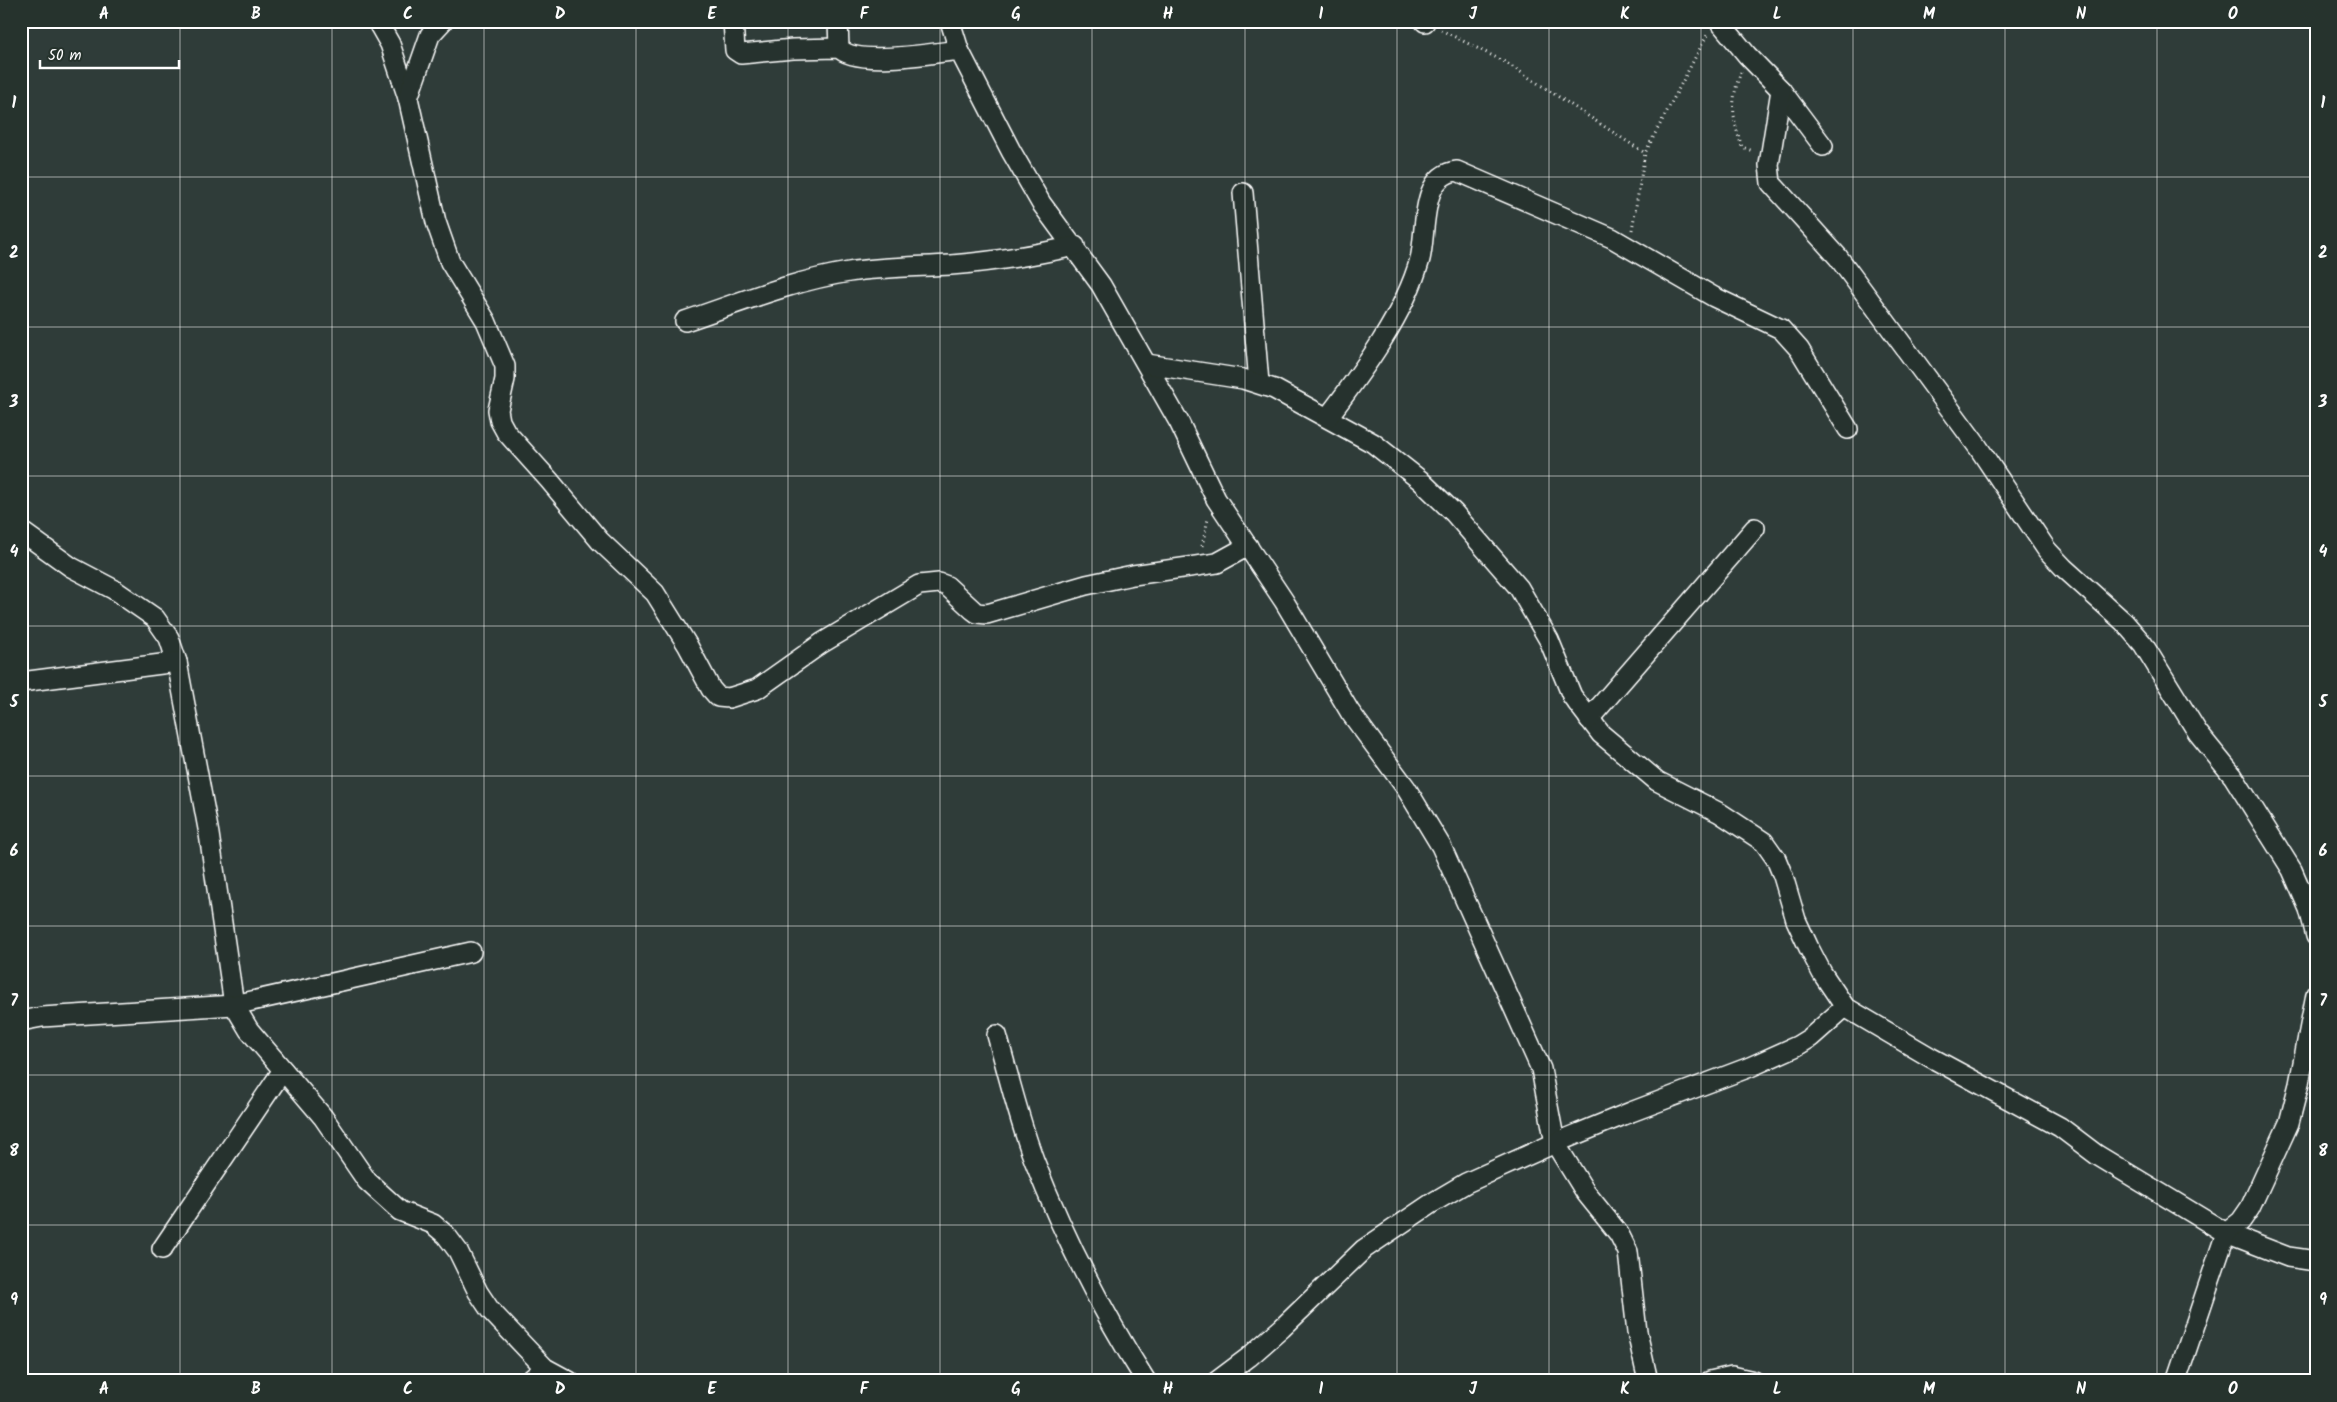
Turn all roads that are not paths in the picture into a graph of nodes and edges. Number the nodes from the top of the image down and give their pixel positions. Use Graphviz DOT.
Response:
graph roads {
  1 [pos="377,21"];
  2 [pos="443,21"];
  3 [pos="733,21"];
  4 [pos="838,21"];
  5 [pos="950,21"];
  6 [pos="1714,26"];
  7 [pos="840,48"];
  8 [pos="959,50"];
  9 [pos="1781,90"];
  10 [pos="408,98"];
  11 [pos="1823,146"];
  12 [pos="1244,193"];
  13 [pos="1075,246"];
  14 [pos="686,322"];
  15 [pos="1147,364"];
  16 [pos="1259,383"];
  17 [pos="1328,417"];
  18 [pos="1848,429"];
  19 [pos="1755,528"];
  20 [pos="21,531"];
  21 [pos="1248,546"];
  22 [pos="177,662"];
  23 [pos="21,682"];
  24 [pos="1589,719"];
  25 [pos="2316,936"];
  26 [pos="471,952"];
  27 [pos="2316,994"];
  28 [pos="234,1005"];
  29 [pos="1845,1007"];
  30 [pos="21,1021"];
  31 [pos="997,1035"];
  32 [pos="2310,1053"];
  33 [pos="283,1070"];
  34 [pos="1555,1143"];
  35 [pos="2226,1233"];
  36 [pos="162,1249"];
  37 [pos="2316,1261"];
  38 [pos="545,1368"];
  39 [pos="529,1381"];
  40 [pos="569,1381"];
  41 [pos="1146,1381"];
  42 [pos="1217,1381"];
  43 [pos="1648,1381"];
  44 [pos="1710,1381"];
  45 [pos="1754,1381"];
  46 [pos="2176,1381"];
  1 -- 10 [label="street"];
  2 -- 10 [label="street"];
  3 -- 7 [label="street"];
  4 -- 7 [label="street"];
  5 -- 8 [label="street"];
  6 -- 9 [label="street"];
  7 -- 8 [label="street"];
  8 -- 13 [label="street"];
  9 -- 11 [label="street"];
  9 -- 25 [label="street"];
  10 -- 21 [label="street"];
  12 -- 16 [label="street"];
  13 -- 14 [label="street"];
  13 -- 15 [label="street"];
  15 -- 16 [label="street"];
  15 -- 21 [label="street"];
  16 -- 17 [label="street"];
  17 -- 18 [label="street"];
  17 -- 24 [label="street"];
  19 -- 24 [label="street"];
  20 -- 22 [label="street"];
  21 -- 34 [label="street"];
  22 -- 23 [label="street"];
  22 -- 28 [label="street"];
  24 -- 29 [label="street"];
  26 -- 28 [label="street"];
  27 -- 32 [label="street"];
  28 -- 30 [label="street"];
  28 -- 33 [label="street"];
  29 -- 34 [label="street"];
  29 -- 35 [label="street"];
  31 -- 41 [label="street"];
  32 -- 35 [label="street"];
  33 -- 36 [label="street"];
  33 -- 38 [label="street"];
  34 -- 42 [label="street"];
  34 -- 43 [label="street"];
  35 -- 37 [label="street"];
  35 -- 46 [label="street"];
  38 -- 39 [label="street"];
  38 -- 40 [label="street"];
  44 -- 45 [label="street"];
}
